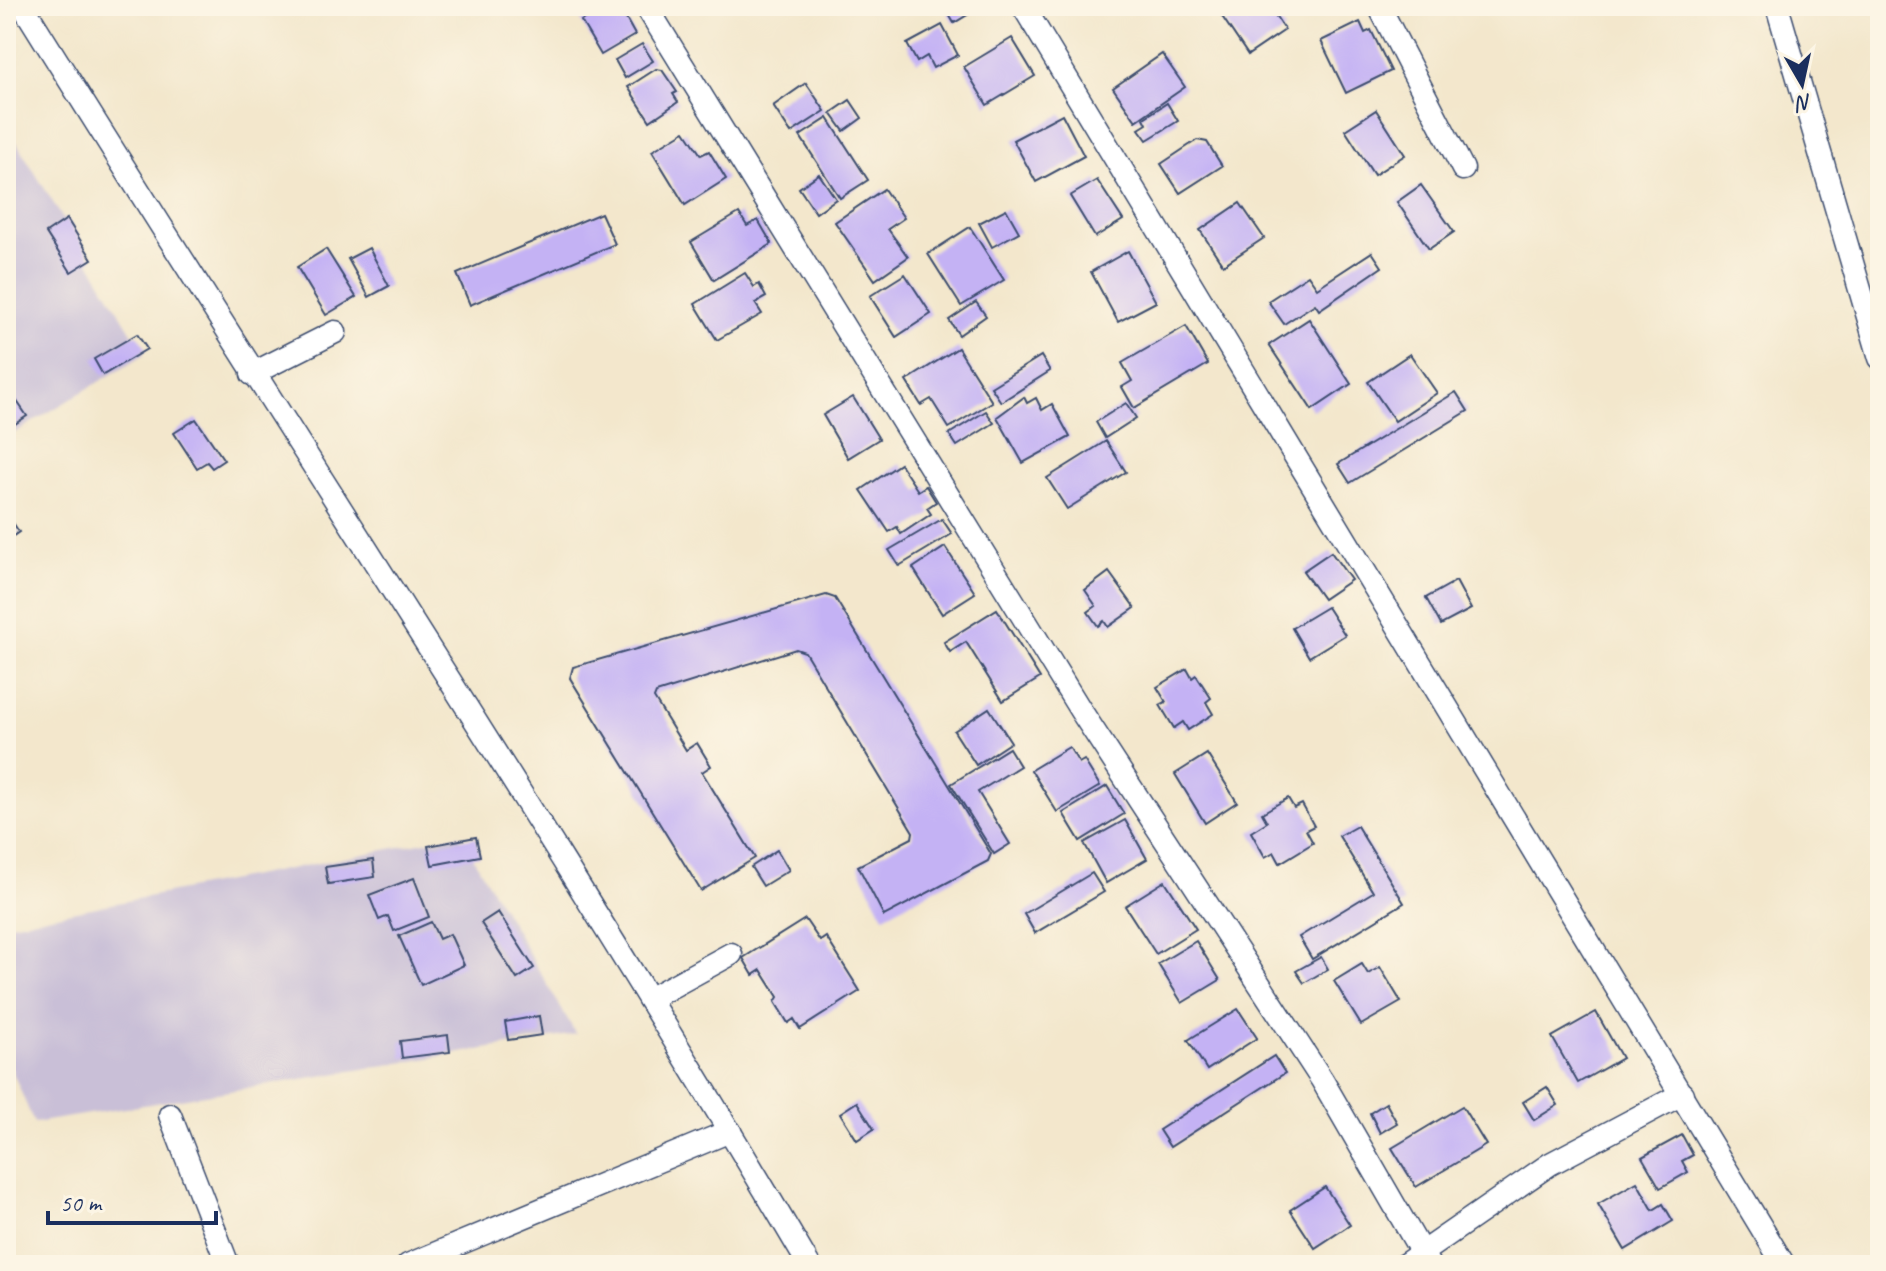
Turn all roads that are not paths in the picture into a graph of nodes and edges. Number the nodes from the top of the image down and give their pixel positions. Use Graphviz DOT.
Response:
graph roads {
  1 [pos="23,6"];
  2 [pos="646,6"];
  3 [pos="1023,6"];
  4 [pos="1379,6"];
  5 [pos="1777,6"];
  6 [pos="1463,169"];
  7 [pos="335,332"];
  8 [pos="1880,358"];
  9 [pos="252,374"];
  10 [pos="731,954"];
  11 [pos="649,999"];
  12 [pos="1682,1094"];
  13 [pos="170,1115"];
  14 [pos="730,1131"];
  15 [pos="1419,1261"];
  16 [pos="228,1265"];
  17 [pos="408,1265"];
  18 [pos="809,1265"];
  19 [pos="1784,1265"];
  1 -- 9 [label="street"];
  2 -- 15 [label="street"];
  3 -- 12 [label="street"];
  4 -- 6 [label="street"];
  5 -- 8 [label="street"];
  7 -- 9 [label="street"];
  9 -- 11 [label="street"];
  10 -- 11 [label="street"];
  11 -- 14 [label="street"];
  12 -- 15 [label="street"];
  12 -- 19 [label="street"];
  13 -- 16 [label="street"];
  14 -- 17 [label="street"];
  14 -- 18 [label="street"];
}
